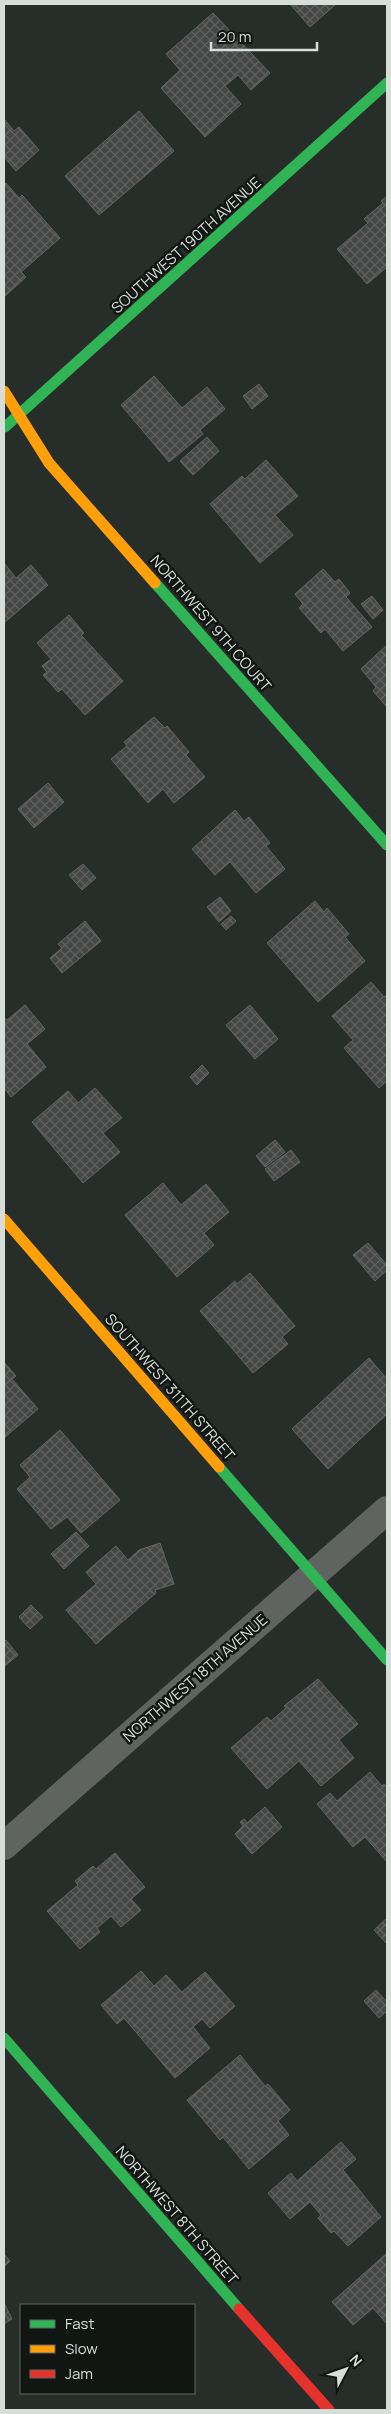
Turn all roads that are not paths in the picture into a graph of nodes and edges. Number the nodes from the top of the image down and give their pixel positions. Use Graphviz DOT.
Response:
graph roads {
  1 [pos="387,83"];
  2 [pos="4,391"];
  3 [pos="18,416"];
  4 [pos="4,428"];
  5 [pos="387,845"];
  6 [pos="4,1219"];
  7 [pos="387,1510"];
  8 [pos="313,1575"];
  9 [pos="387,1660"];
  10 [pos="4,1846"];
  11 [pos="4,2038"];
  12 [pos="329,2410"];
  1 -- 3 [label="street, SOUTHWEST 190TH AVENUE"];
  2 -- 3 [label="street, NORTHWEST 9TH COURT"];
  3 -- 4 [label="street, SOUTHWEST 190TH AVENUE"];
  3 -- 5 [label="street, NORTHWEST 9TH COURT"];
  6 -- 8 [label="street, SOUTHWEST 311TH STREET"];
  7 -- 8 [label="street, NORTHWEST 18TH AVENUE"];
  8 -- 9 [label="street, SOUTHWEST 311TH STREET"];
  8 -- 10 [label="street, NORTHWEST 18TH AVENUE"];
  11 -- 12 [label="street, NORTHWEST 8TH STREET"];
}
